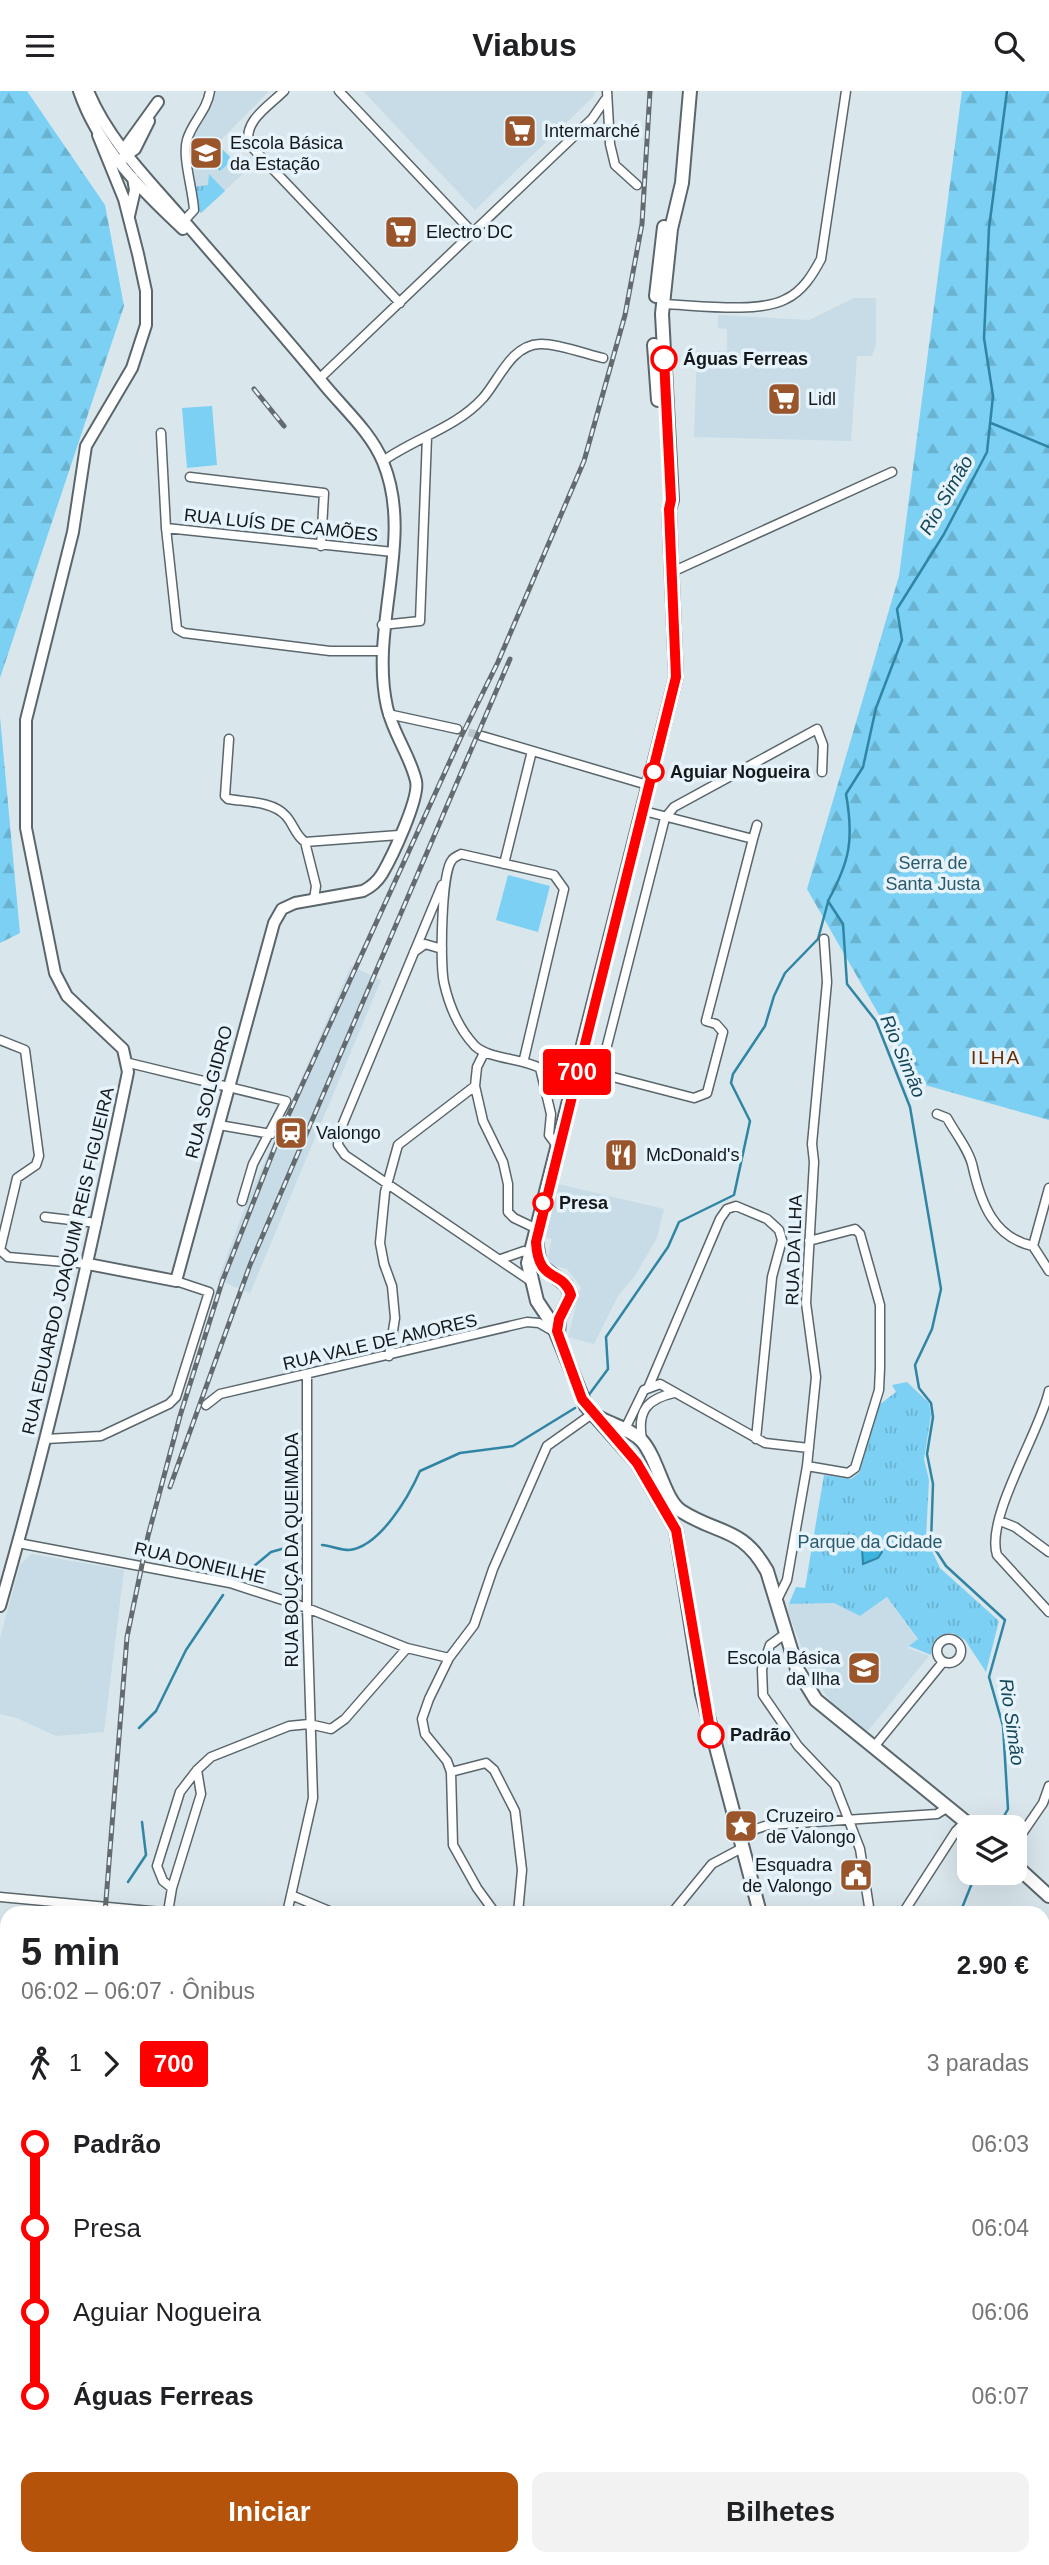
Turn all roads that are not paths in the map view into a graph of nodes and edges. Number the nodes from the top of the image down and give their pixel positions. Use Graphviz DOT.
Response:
graph roads {
  1 [pos="79,91"];
  2 [pos="88,91"];
  3 [pos="210,91"];
  4 [pos="285,91"];
  5 [pos="339,91"];
  6 [pos="690,91"];
  7 [pos="846,91"];
  8 [pos="160,96"];
  9 [pos="606,96"];
  10 [pos="136,129"];
  11 [pos="103,133"];
  12 [pos="686,149"];
  13 [pos="124,160"];
  14 [pos="134,179"];
  15 [pos="637,185"];
  16 [pos="129,201"];
  17 [pos="155,201"];
  18 [pos="182,224"];
  19 [pos="473,233"];
  20 [pos="400,303"];
  21 [pos="659,309"];
  22 [pos="603,358"];
  23 [pos="319,379"];
  24 [pos="161,433"];
  25 [pos="427,437"];
  26 [pos="383,461"];
  27 [pos="892,472"];
  28 [pos="190,477"];
  29 [pos="166,529"];
  30 [pos="321,546"];
  31 [pos="393,552"];
  32 [pos="672,572"];
  33 [pos="382,625"];
  34 [pos="382,651"];
  35 [pos="388,714"];
  36 [pos="457,729"];
  37 [pos="482,736"];
  38 [pos="229,739"];
  39 [pos="532,751"];
  40 [pos="822,772"];
  41 [pos="651,786"];
  42 [pos="644,811"];
  43 [pos="665,818"];
  44 [pos="757,825"];
  45 [pos="399,835"];
  46 [pos="753,839"];
  47 [pos="306,842"];
  48 [pos="504,864"];
  49 [pos="446,876"];
  50 [pos="314,899"];
  51 [pos="824,939"];
  52 [pos="442,949"];
  53 [pos="414,952"];
  54 [pos="0,1040"];
  55 [pos="583,1048"];
  56 [pos="484,1053"];
  57 [pos="605,1054"];
  58 [pos="524,1059"];
  59 [pos="129,1063"];
  60 [pos="578,1068"];
  61 [pos="600,1073"];
  62 [pos="475,1086"];
  63 [pos="229,1087"];
  64 [pos="937,1114"];
  65 [pos="219,1125"];
  66 [pos="271,1135"];
  67 [pos="557,1146"];
  68 [pos="389,1185"];
  69 [pos="1049,1188"];
  70 [pos="242,1201"];
  71 [pos="45,1217"];
  72 [pos="97,1223"];
  73 [pos="537,1231"];
  74 [pos="809,1241"];
  75 [pos="1033,1246"];
  76 [pos="528,1250"];
  77 [pos="514,1256"];
  78 [pos="501,1259"];
  79 [pos="88,1264"];
  80 [pos="514,1268"];
  81 [pos="1049,1271"];
  82 [pos="552,1277"];
  83 [pos="176,1281"];
  84 [pos="532,1282"];
  85 [pos="543,1307"];
  86 [pos="564,1310"];
  87 [pos="530,1322"];
  88 [pos="559,1338"];
  89 [pos="389,1356"];
  90 [pos="307,1376"];
  91 [pos="649,1386"];
  92 [pos="1049,1391"];
  93 [pos="674,1393"];
  94 [pos="206,1405"];
  95 [pos="592,1414"];
  96 [pos="625,1429"];
  97 [pos="756,1439"];
  98 [pos="46,1440"];
  99 [pos="643,1442"];
  100 [pos="809,1448"];
  101 [pos="637,1463"];
  102 [pos="807,1466"];
  103 [pos="680,1511"];
  104 [pos="1000,1521"];
  105 [pos="672,1522"];
  106 [pos="18,1543"];
  107 [pos="1049,1552"];
  108 [pos="776,1600"];
  109 [pos="0,1606"];
  110 [pos="307,1608"];
  111 [pos="1049,1612"];
  112 [pos="785,1635"];
  113 [pos="407,1648"];
  114 [pos="449,1658"];
  115 [pos="943,1662"];
  116 [pos="309,1724"];
  117 [pos="873,1748"];
  118 [pos="197,1770"];
  119 [pos="451,1772"];
  120 [pos="1049,1786"];
  121 [pos="948,1807"];
  122 [pos="958,1815"];
  123 [pos="851,1821"];
  124 [pos="1027,1826"];
  125 [pos="957,1830"];
  126 [pos="738,1835"];
  127 [pos="742,1848"];
  128 [pos="1027,1876"];
  129 [pos="172,1888"];
  130 [pos="291,1895"];
  131 [pos="1049,1896"];
  132 [pos="0,1897"];
  133 [pos="102,1906"];
  134 [pos="170,1906"];
  135 [pos="289,1906"];
  136 [pos="317,1906"];
  137 [pos="488,1906"];
  138 [pos="519,1906"];
  139 [pos="678,1906"];
  140 [pos="758,1906"];
  141 [pos="869,1906"];
  142 [pos="908,1906"];
  1 -- 11 [label="main road"];
  2 -- 11 [label="main road"];
  3 -- 18 [label="street"];
  4 -- 20 [label="street"];
  5 -- 19 [label="street"];
  6 -- 12 [label="main road"];
  7 -- 21 [label="street"];
  8 -- 10 [label="main road"];
  8 -- 13 [label="main road"];
  9 -- 15 [label="street"];
  9 -- 19 [label="street"];
  10 -- 11 [label="main road"];
  10 -- 13 [label="main road"];
  11 -- 13 [label="main road"];
  11 -- 16 [label="main road"];
  12 -- 21 [label="main road"];
  12 -- 21 [label="main road"];
  13 -- 14 [label="main road"];
  13 -- 16 [label="main road"];
  13 -- 18 [label="main road"];
  14 -- 16 [label="main road"];
  14 -- 17 [label="main road"];
  16 -- 17 [label="main road"];
  16 -- 59 [label="main road"];
  17 -- 18 [label="main road"];
  18 -- 23 [label="main road"];
  19 -- 20 [label="street"];
  20 -- 23 [label="street"];
  21 -- 32 [label="main road"];
  22 -- 25 [label="street"];
  23 -- 26 [label="main road"];
  24 -- 29 [label="street"];
  25 -- 26 [label="street"];
  25 -- 33 [label="street"];
  26 -- 31 [label="main road, RUA SOLGIDRO"];
  27 -- 32 [label="street"];
  28 -- 30 [label="street"];
  29 -- 30 [label="street, RUA LUÍS DE CAMÕES"];
  29 -- 34 [label="street"];
  30 -- 31 [label="street, RUA LUÍS DE CAMÕES"];
  31 -- 33 [label="main road, RUA SOLGIDRO"];
  32 -- 41 [label="main road"];
  33 -- 34 [label="main road, RUA SOLGIDRO"];
  34 -- 35 [label="main road, RUA SOLGIDRO"];
  35 -- 36 [label="street"];
  35 -- 45 [label="main road, RUA SOLGIDRO"];
  37 -- 39 [label="street"];
  38 -- 47 [label="street"];
  39 -- 41 [label="street"];
  39 -- 48 [label="street"];
  40 -- 43 [label="street"];
  41 -- 42 [label="main road"];
  42 -- 43 [label="street"];
  42 -- 55 [label="main road"];
  43 -- 46 [label="street"];
  43 -- 57 [label="street"];
  44 -- 46 [label="street"];
  45 -- 47 [label="street"];
  45 -- 50 [label="main road, RUA SOLGIDRO"];
  46 -- 61 [label="street"];
  47 -- 50 [label="street"];
  48 -- 49 [label="street"];
  48 -- 58 [label="street"];
  49 -- 52 [label="street"];
  49 -- 53 [label="street"];
  50 -- 63 [label="main road, RUA SOLGIDRO"];
  51 -- 74 [label="street, RUA DA ILHA"];
  52 -- 53 [label="street"];
  52 -- 56 [label="street"];
  53 -- 68 [label="street"];
  54 -- 79 [label="street"];
  55 -- 57 [label="street"];
  55 -- 60 [label="main road"];
  56 -- 58 [label="street"];
  56 -- 62 [label="street"];
  57 -- 61 [label="street"];
  58 -- 67 [label="street"];
  59 -- 63 [label="street"];
  59 -- 72 [label="main road, RUA EDUARDO JOAQUIM REIS FIGUEIRA"];
  60 -- 61 [label="street"];
  60 -- 67 [label="main road"];
  62 -- 68 [label="street"];
  62 -- 73 [label="street"];
  63 -- 65 [label="main road, RUA SOLGIDRO"];
  63 -- 66 [label="street"];
  64 -- 75 [label="street"];
  65 -- 66 [label="street"];
  65 -- 83 [label="main road, RUA SOLGIDRO"];
  66 -- 70 [label="street"];
  67 -- 73 [label="main road"];
  68 -- 78 [label="street"];
  68 -- 89 [label="street"];
  69 -- 75 [label="street"];
  71 -- 72 [label="street"];
  72 -- 79 [label="main road, RUA EDUARDO JOAQUIM REIS FIGUEIRA"];
  73 -- 76 [label="main road"];
  73 -- 82 [label="main road"];
  74 -- 100 [label="street, RUA DA ILHA"];
  74 -- 102 [label="street"];
  75 -- 81 [label="street"];
  76 -- 77 [label="street"];
  76 -- 82 [label="street"];
  76 -- 84 [label="main road"];
  77 -- 78 [label="street"];
  77 -- 80 [label="street"];
  78 -- 80 [label="street"];
  79 -- 83 [label="main road"];
  79 -- 98 [label="main road, RUA EDUARDO JOAQUIM REIS FIGUEIRA"];
  80 -- 84 [label="street"];
  82 -- 85 [label="main road"];
  82 -- 86 [label="main road"];
  83 -- 98 [label="street"];
  84 -- 85 [label="main road"];
  85 -- 86 [label="main road"];
  85 -- 87 [label="street, RUA VALE DE AMORES"];
  85 -- 87 [label="street"];
  85 -- 88 [label="main road"];
  86 -- 88 [label="main road"];
  87 -- 88 [label="street"];
  87 -- 89 [label="street, RUA VALE DE AMORES"];
  88 -- 95 [label="main road"];
  89 -- 90 [label="street, RUA VALE DE AMORES"];
  90 -- 94 [label="street, RUA VALE DE AMORES"];
  90 -- 110 [label="street, RUA BOUÇA DA QUEIMADA"];
  91 -- 93 [label="street"];
  91 -- 96 [label="street"];
  91 -- 97 [label="street"];
  92 -- 104 [label="street"];
  93 -- 97 [label="street"];
  93 -- 99 [label="street"];
  95 -- 96 [label="main road"];
  95 -- 101 [label="main road"];
  95 -- 114 [label="street"];
  96 -- 99 [label="main road"];
  96 -- 101 [label="main road"];
  97 -- 100 [label="street"];
  98 -- 106 [label="main road, RUA EDUARDO JOAQUIM REIS FIGUEIRA"];
  99 -- 103 [label="main road"];
  100 -- 102 [label="street, RUA DA ILHA"];
  101 -- 105 [label="main road"];
  102 -- 108 [label="street, RUA DA ILHA"];
  103 -- 105 [label="main road"];
  103 -- 108 [label="main road"];
  104 -- 107 [label="street"];
  104 -- 111 [label="street"];
  105 -- 126 [label="main road"];
  106 -- 109 [label="main road, RUA EDUARDO JOAQUIM REIS FIGUEIRA"];
  106 -- 110 [label="street, RUA DONEILHE"];
  108 -- 112 [label="main road"];
  110 -- 113 [label="street, RUA DONEILHE"];
  110 -- 116 [label="street, RUA BOUÇA DA QUEIMADA"];
  112 -- 117 [label="main road"];
  112 -- 123 [label="street"];
  113 -- 114 [label="street, RUA DONEILHE"];
  113 -- 116 [label="street"];
  114 -- 119 [label="street"];
  115 -- 117 [label="street"];
  116 -- 118 [label="street"];
  116 -- 130 [label="street, RUA BOUÇA DA QUEIMADA"];
  117 -- 121 [label="main road"];
  118 -- 129 [label="street"];
  118 -- 129 [label="street"];
  119 -- 137 [label="street"];
  119 -- 138 [label="street"];
  120 -- 124 [label="street"];
  121 -- 122 [label="main road"];
  121 -- 123 [label="street"];
  123 -- 126 [label="street"];
  123 -- 141 [label="street"];
  125 -- 142 [label="street"];
  126 -- 127 [label="main road"];
  127 -- 139 [label="street"];
  127 -- 140 [label="main road"];
  128 -- 131 [label="main road"];
  129 -- 134 [label="street"];
  130 -- 135 [label="street, RUA BOUÇA DA QUEIMADA"];
  130 -- 136 [label="street"];
  132 -- 133 [label="street"];
}
